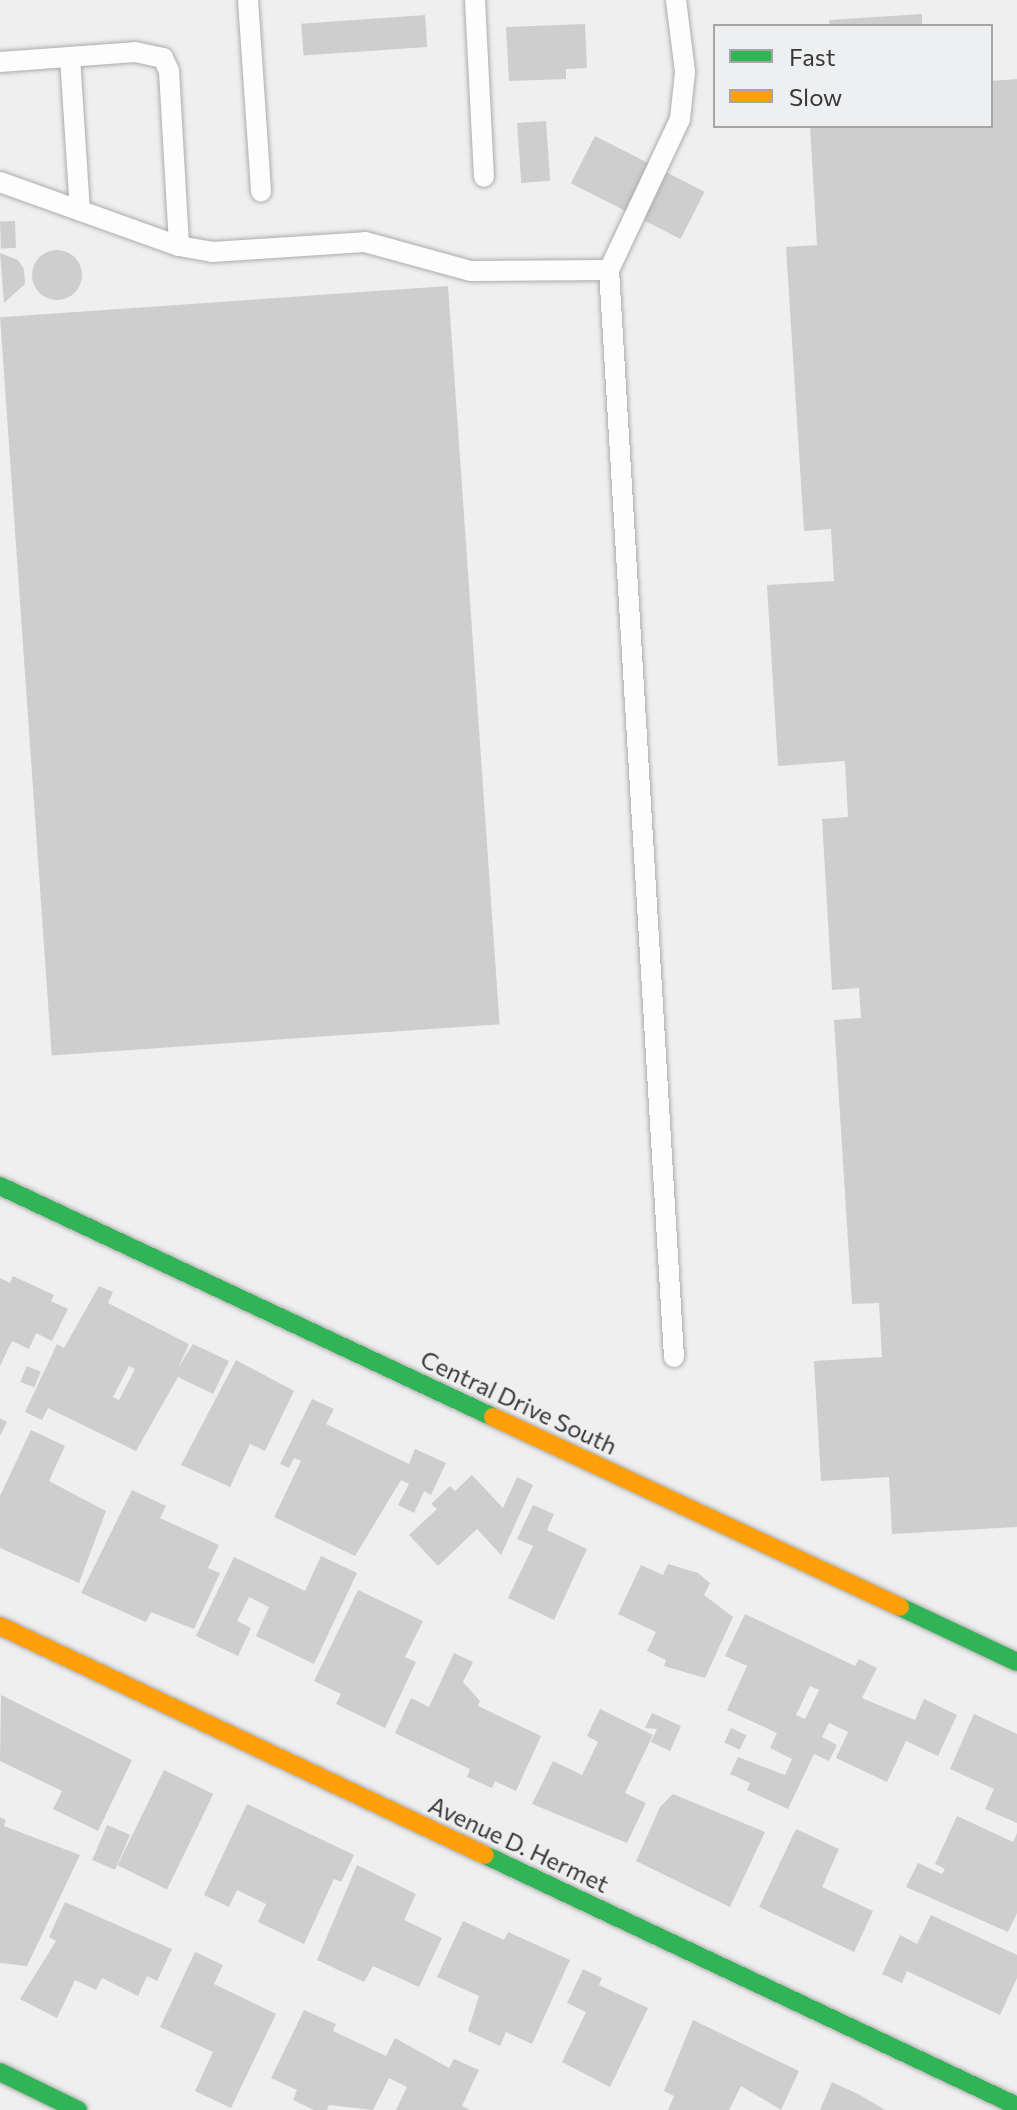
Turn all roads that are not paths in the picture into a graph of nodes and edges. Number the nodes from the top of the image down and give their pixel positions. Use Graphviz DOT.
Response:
graph roads {
  1 [pos="248,0"];
  2 [pos="475,0"];
  3 [pos="676,0"];
  4 [pos="70,57"];
  5 [pos="0,62"];
  6 [pos="484,177"];
  7 [pos="0,182"];
  8 [pos="261,192"];
  9 [pos="80,211"];
  10 [pos="179,246"];
  11 [pos="609,270"];
  12 [pos="0,1186"];
  13 [pos="674,1357"];
  14 [pos="0,1626"];
  15 [pos="1017,1662"];
  16 [pos="0,2072"];
  17 [pos="1017,2106"];
  18 [pos="78,2110"];
  1 -- 8 [label="lane"];
  2 -- 6 [label="lane"];
  3 -- 11 [label="lane"];
  4 -- 5 [label="lane"];
  4 -- 9 [label="lane"];
  4 -- 10 [label="lane"];
  7 -- 9 [label="lane"];
  9 -- 10 [label="lane"];
  10 -- 11 [label="lane"];
  11 -- 13 [label="lane"];
  12 -- 15 [label="street, Central Drive South"];
  14 -- 17 [label="street, Avenue D. Hermet"];
  16 -- 18 [label="street"];
}
